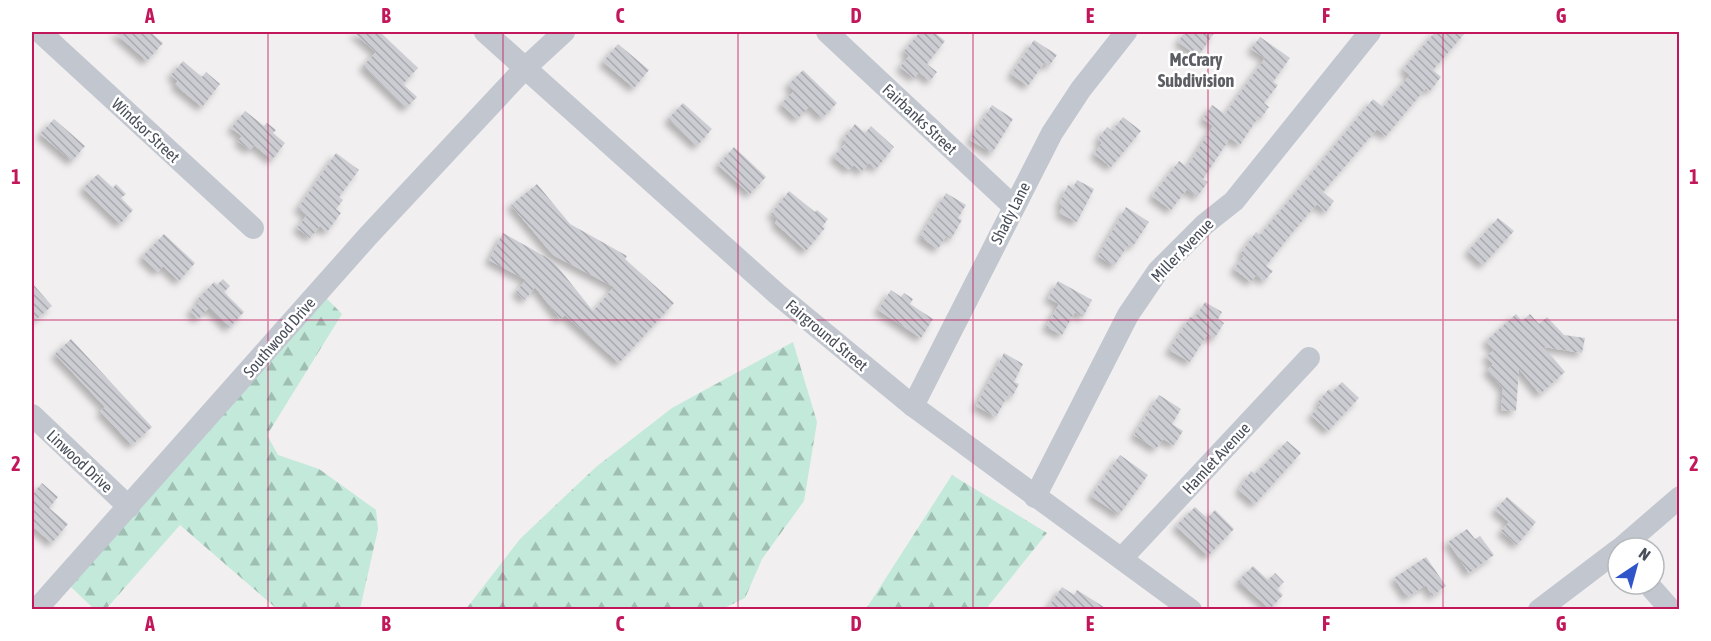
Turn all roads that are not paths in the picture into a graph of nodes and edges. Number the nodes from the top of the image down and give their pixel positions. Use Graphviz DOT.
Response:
graph roads {
  1 [pos="40,32"];
  2 [pos="485,32"];
  3 [pos="564,32"];
  4 [pos="1126,32"];
  5 [pos="1370,32"];
  6 [pos="842,36"];
  7 [pos="525,68"];
  8 [pos="1013,206"];
  9 [pos="253,228"];
  10 [pos="1309,358"];
  11 [pos="913,406"];
  12 [pos="32,415"];
  13 [pos="1035,497"];
  14 [pos="1680,497"];
  15 [pos="129,507"];
  16 [pos="1635,536"];
  17 [pos="1123,557"];
  18 [pos="1606,560"];
  19 [pos="1659,596"];
  20 [pos="36,609"];
  21 [pos="1191,609"];
  22 [pos="1539,609"];
  23 [pos="1671,609"];
  1 -- 9 [label="street, Windsor Street"];
  2 -- 7 [label="street, Fairground Street"];
  3 -- 7 [label="street, Southwood Drive"];
  4 -- 8 [label="street, Shady Lane"];
  5 -- 13 [label="street, Miller Avenue"];
  6 -- 8 [label="street, Fairbanks Street"];
  7 -- 11 [label="street, Fairground Street"];
  7 -- 15 [label="street, Southwood Drive"];
  8 -- 11 [label="street, Shady Lane"];
  10 -- 17 [label="street, Hamlet Avenue"];
  11 -- 13 [label="street, Fairground Street"];
  12 -- 15 [label="street, Linwood Drive"];
  13 -- 17 [label="street, Fairground Street"];
  14 -- 16 [label="street"];
  15 -- 20 [label="street, Southwood Drive"];
  17 -- 21 [label="street, Fairground Street"];
  18 -- 22 [label="street"];
  19 -- 23 [label="street"];
}
